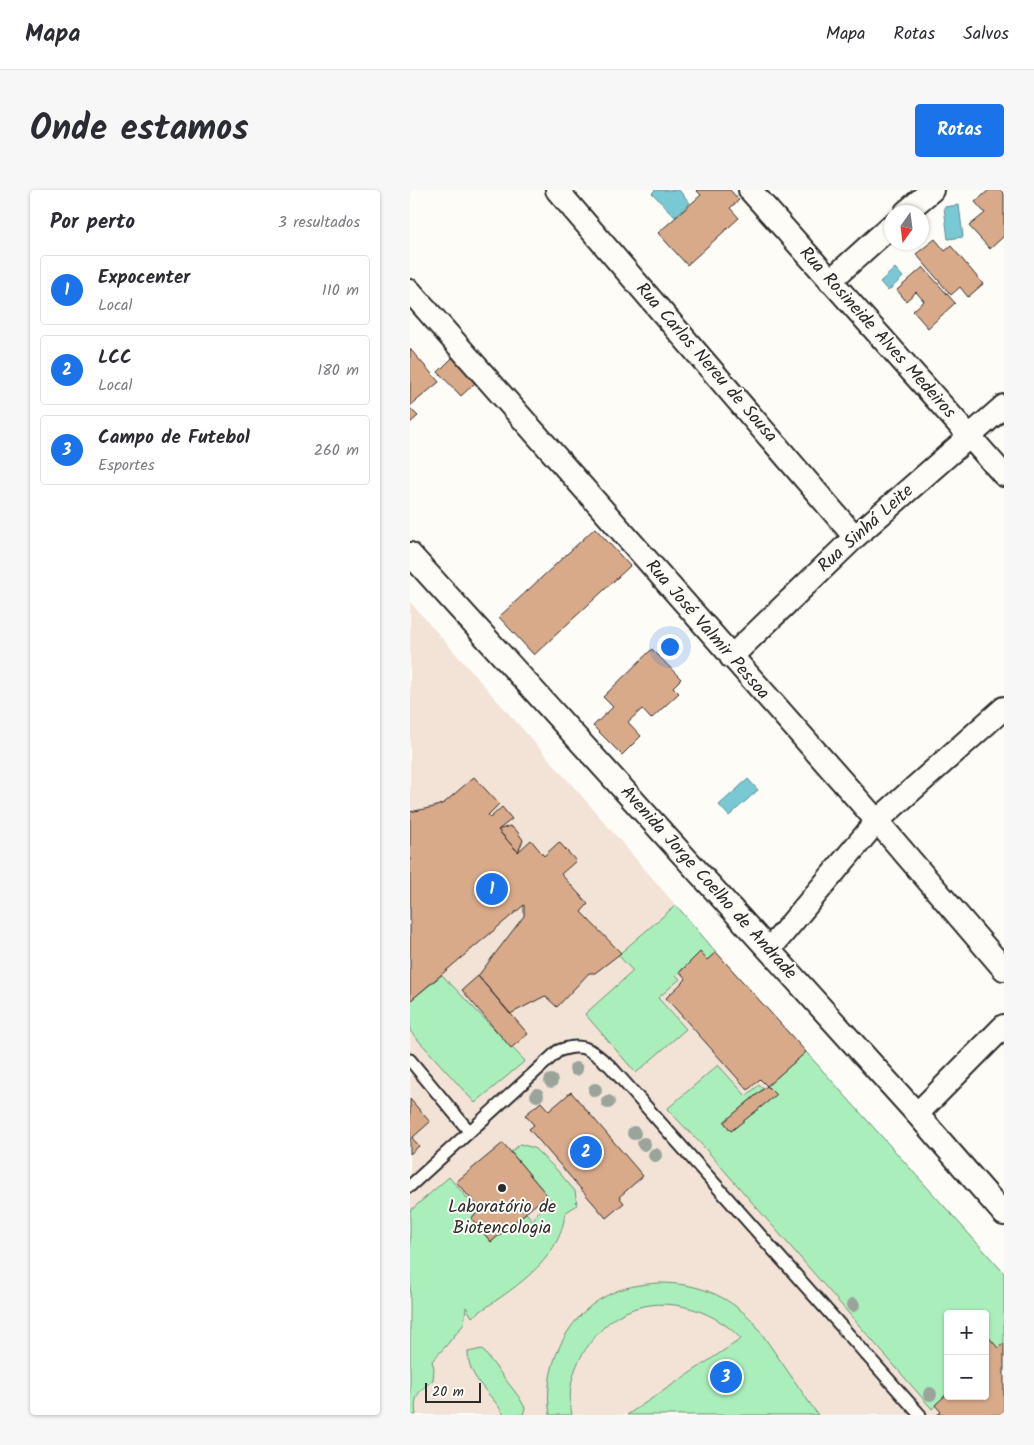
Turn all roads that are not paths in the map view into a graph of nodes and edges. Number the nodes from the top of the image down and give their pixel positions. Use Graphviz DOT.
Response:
graph roads {
  1 [pos="557,190"];
  2 [pos="750,190"];
  3 [pos="932,190"];
  4 [pos="909,202"];
  5 [pos="884,232"];
  6 [pos="830,281"];
  7 [pos="410,291"];
  8 [pos="1004,406"];
  9 [pos="969,436"];
  10 [pos="1004,475"];
  11 [pos="856,536"];
  12 [pos="410,554"];
  13 [pos="731,657"];
  14 [pos="1004,708"];
  15 [pos="877,821"];
  16 [pos="769,950"];
  17 [pos="1004,969"];
  18 [pos="1004,1026"];
  19 [pos="410,1060"];
  20 [pos="917,1114"];
  21 [pos="469,1131"];
  22 [pos="410,1186"];
  23 [pos="1004,1214"];
  24 [pos="920,1415"];
  1 -- 11 [label="street, Rua Carlos Nereu de Sousa"];
  2 -- 6 [label="street, Rua Rosineide Alves Medeiros"];
  3 -- 4 [label="street"];
  5 -- 6 [label="street"];
  6 -- 9 [label="street, Rua Rosineide Alves Medeiros"];
  7 -- 13 [label="street, Rua José Valmir Pessoa"];
  8 -- 9 [label="street, Rua Sinhá Leite"];
  9 -- 10 [label="street, Rua Rosineide Alves Medeiros"];
  9 -- 11 [label="street, Rua Sinhá Leite"];
  11 -- 13 [label="street, Rua Sinhá Leite"];
  12 -- 16 [label="street, Avenida Jorge Coelho de Andrade"];
  13 -- 15 [label="street, Rua José Valmir Pessoa"];
  14 -- 15 [label="street"];
  15 -- 16 [label="street"];
  15 -- 17 [label="street, Rua José Valmir Pessoa"];
  16 -- 20 [label="street, Avenida Jorge Coelho de Andrade"];
  18 -- 20 [label="street"];
  19 -- 21 [label="lane"];
  20 -- 23 [label="street, Avenida Jorge Coelho de Andrade"];
  21 -- 22 [label="lane"];
  21 -- 24 [label="lane"];
}
